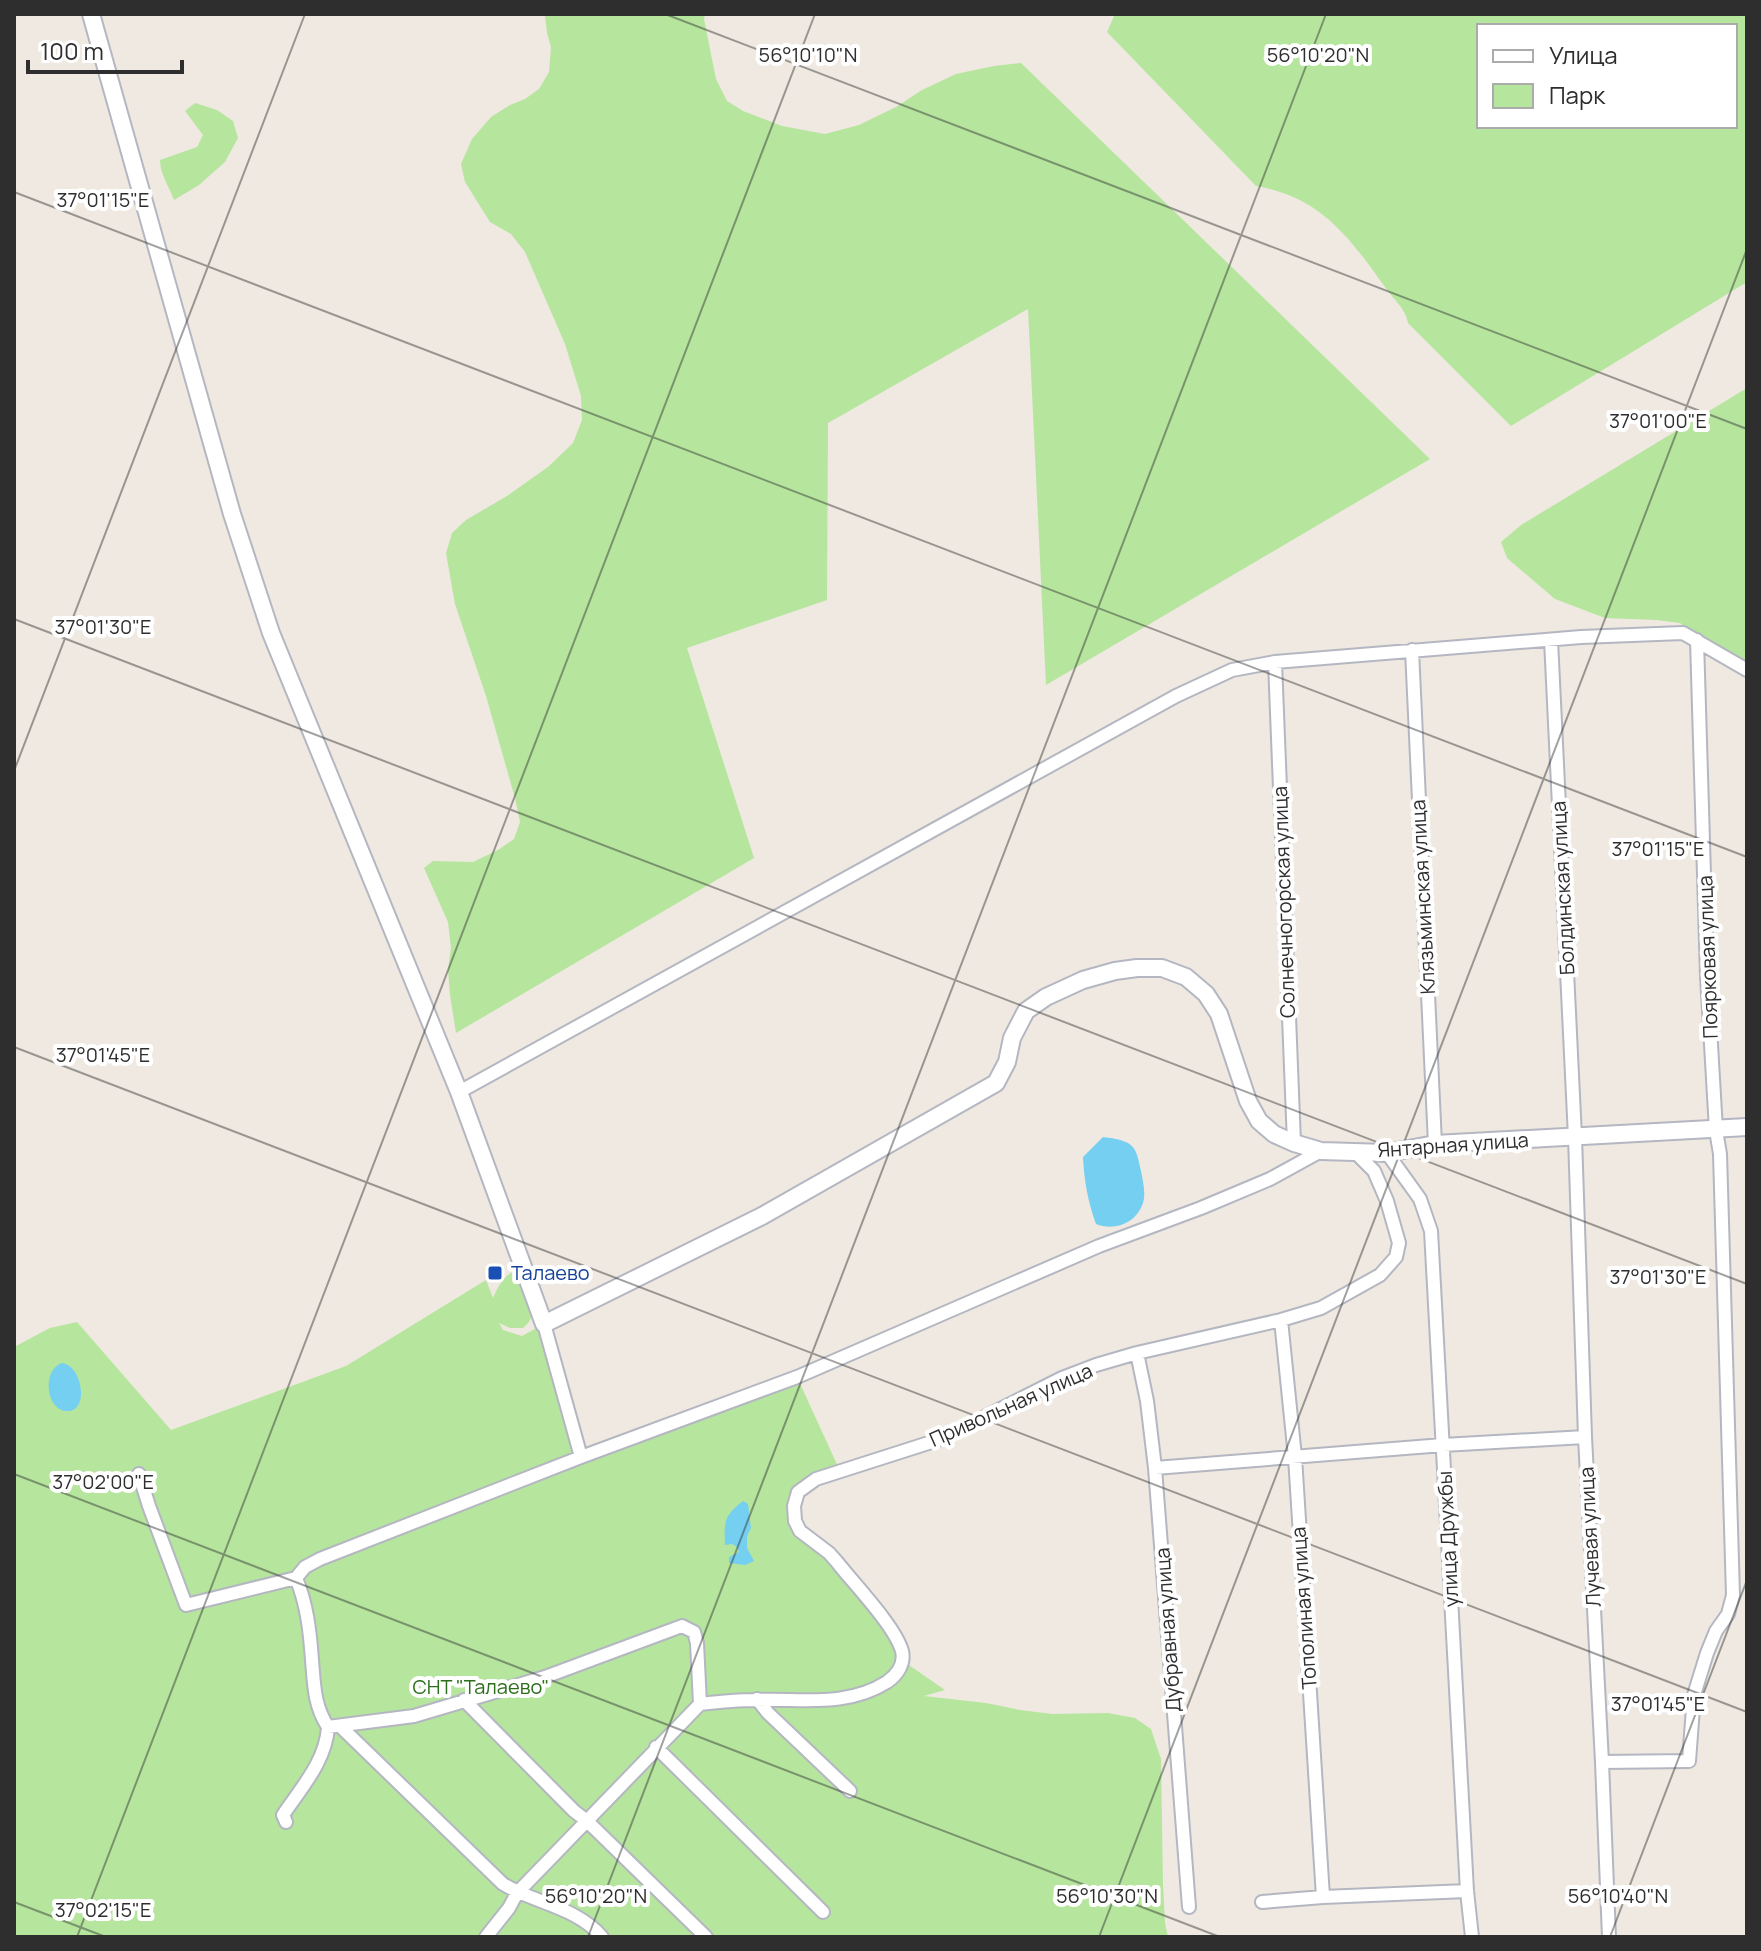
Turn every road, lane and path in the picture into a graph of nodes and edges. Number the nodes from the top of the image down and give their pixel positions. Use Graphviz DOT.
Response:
graph roads {
  1 [pos="91,14"];
  2 [pos="1551,640"];
  3 [pos="1697,640"];
  4 [pos="1412,650"];
  5 [pos="1275,662"];
  6 [pos="1747,670"];
  7 [pos="459,1092"];
  8 [pos="1747,1127"];
  9 [pos="1716,1130"];
  10 [pos="1575,1137"];
  11 [pos="1294,1143"];
  12 [pos="1435,1144"];
  13 [pos="1321,1151"];
  14 [pos="1354,1151"];
  15 [pos="1387,1153"];
  16 [pos="1281,1320"];
  17 [pos="544,1324"];
  18 [pos="1137,1353"];
  19 [pos="1585,1437"];
  20 [pos="1443,1445"];
  21 [pos="581,1457"];
  22 [pos="1295,1457"];
  23 [pos="1155,1468"];
  24 [pos="139,1474"];
  25 [pos="296,1578"];
  26 [pos="757,1699"];
  27 [pos="464,1700"];
  28 [pos="700,1704"];
  29 [pos="334,1727"];
  30 [pos="656,1747"];
  31 [pos="1602,1762"];
  32 [pos="850,1791"];
  33 [pos="587,1821"];
  34 [pos="286,1822"];
  35 [pos="1467,1891"];
  36 [pos="517,1893"];
  37 [pos="1323,1897"];
  38 [pos="1262,1902"];
  39 [pos="1189,1907"];
  40 [pos="823,1912"];
  41 [pos="486,1937"];
  42 [pos="602,1937"];
  43 [pos="706,1937"];
  44 [pos="1472,1937"];
  45 [pos="1609,1937"];
  1 -- 7 [label="street"];
  2 -- 3 [label="street"];
  2 -- 4 [label="street"];
  2 -- 10 [label="street, Болдинская улица"];
  3 -- 6 [label="street"];
  3 -- 9 [label="street, Поярковая улица"];
  4 -- 5 [label="street"];
  4 -- 12 [label="street, Клязьминская улица"];
  5 -- 7 [label="street"];
  5 -- 11 [label="street, Солнечногорская улица"];
  7 -- 17 [label="street"];
  8 -- 9 [label="street, Янтарная улица"];
  9 -- 10 [label="street, Янтарная улица"];
  9 -- 31 [label="street, Поярковая улица"];
  10 -- 12 [label="street, Янтарная улица"];
  10 -- 19 [label="street, Лучевая улица"];
  11 -- 13 [label="street, Янтарная улица"];
  11 -- 17 [label="street, Янтарная улица"];
  12 -- 15 [label="street, Янтарная улица"];
  13 -- 14 [label="street, Янтарная улица"];
  13 -- 21 [label="street"];
  14 -- 15 [label="street, Янтарная улица"];
  14 -- 16 [label="street, Привольная улица"];
  15 -- 20 [label="street, улица Дружбы"];
  16 -- 18 [label="street, Привольная улица"];
  16 -- 22 [label="street, Тополиная улица"];
  17 -- 21 [label="street"];
  18 -- 23 [label="street, Дубравная улица"];
  18 -- 26 [label="street, Привольная улица"];
  19 -- 20 [label="street"];
  19 -- 31 [label="street, Лучевая улица"];
  20 -- 22 [label="street"];
  20 -- 35 [label="street, улица Дружбы"];
  21 -- 25 [label="street"];
  22 -- 23 [label="street"];
  22 -- 37 [label="street, Тополиная улица"];
  23 -- 39 [label="street, Дубравная улица"];
  24 -- 25 [label="street"];
  25 -- 29 [label="street"];
  26 -- 28 [label="street"];
  26 -- 32 [label="street"];
  27 -- 28 [label="street"];
  27 -- 29 [label="street"];
  27 -- 33 [label="street"];
  28 -- 30 [label="street"];
  29 -- 34 [label="street"];
  29 -- 36 [label="street"];
  30 -- 33 [label="street"];
  30 -- 40 [label="street"];
  31 -- 45 [label="street, Лучевая улица"];
  33 -- 36 [label="street"];
  33 -- 43 [label="street"];
  35 -- 37 [label="street"];
  35 -- 44 [label="street, улица Дружбы"];
  36 -- 41 [label="street"];
  36 -- 42 [label="street"];
  37 -- 38 [label="street"];
}
